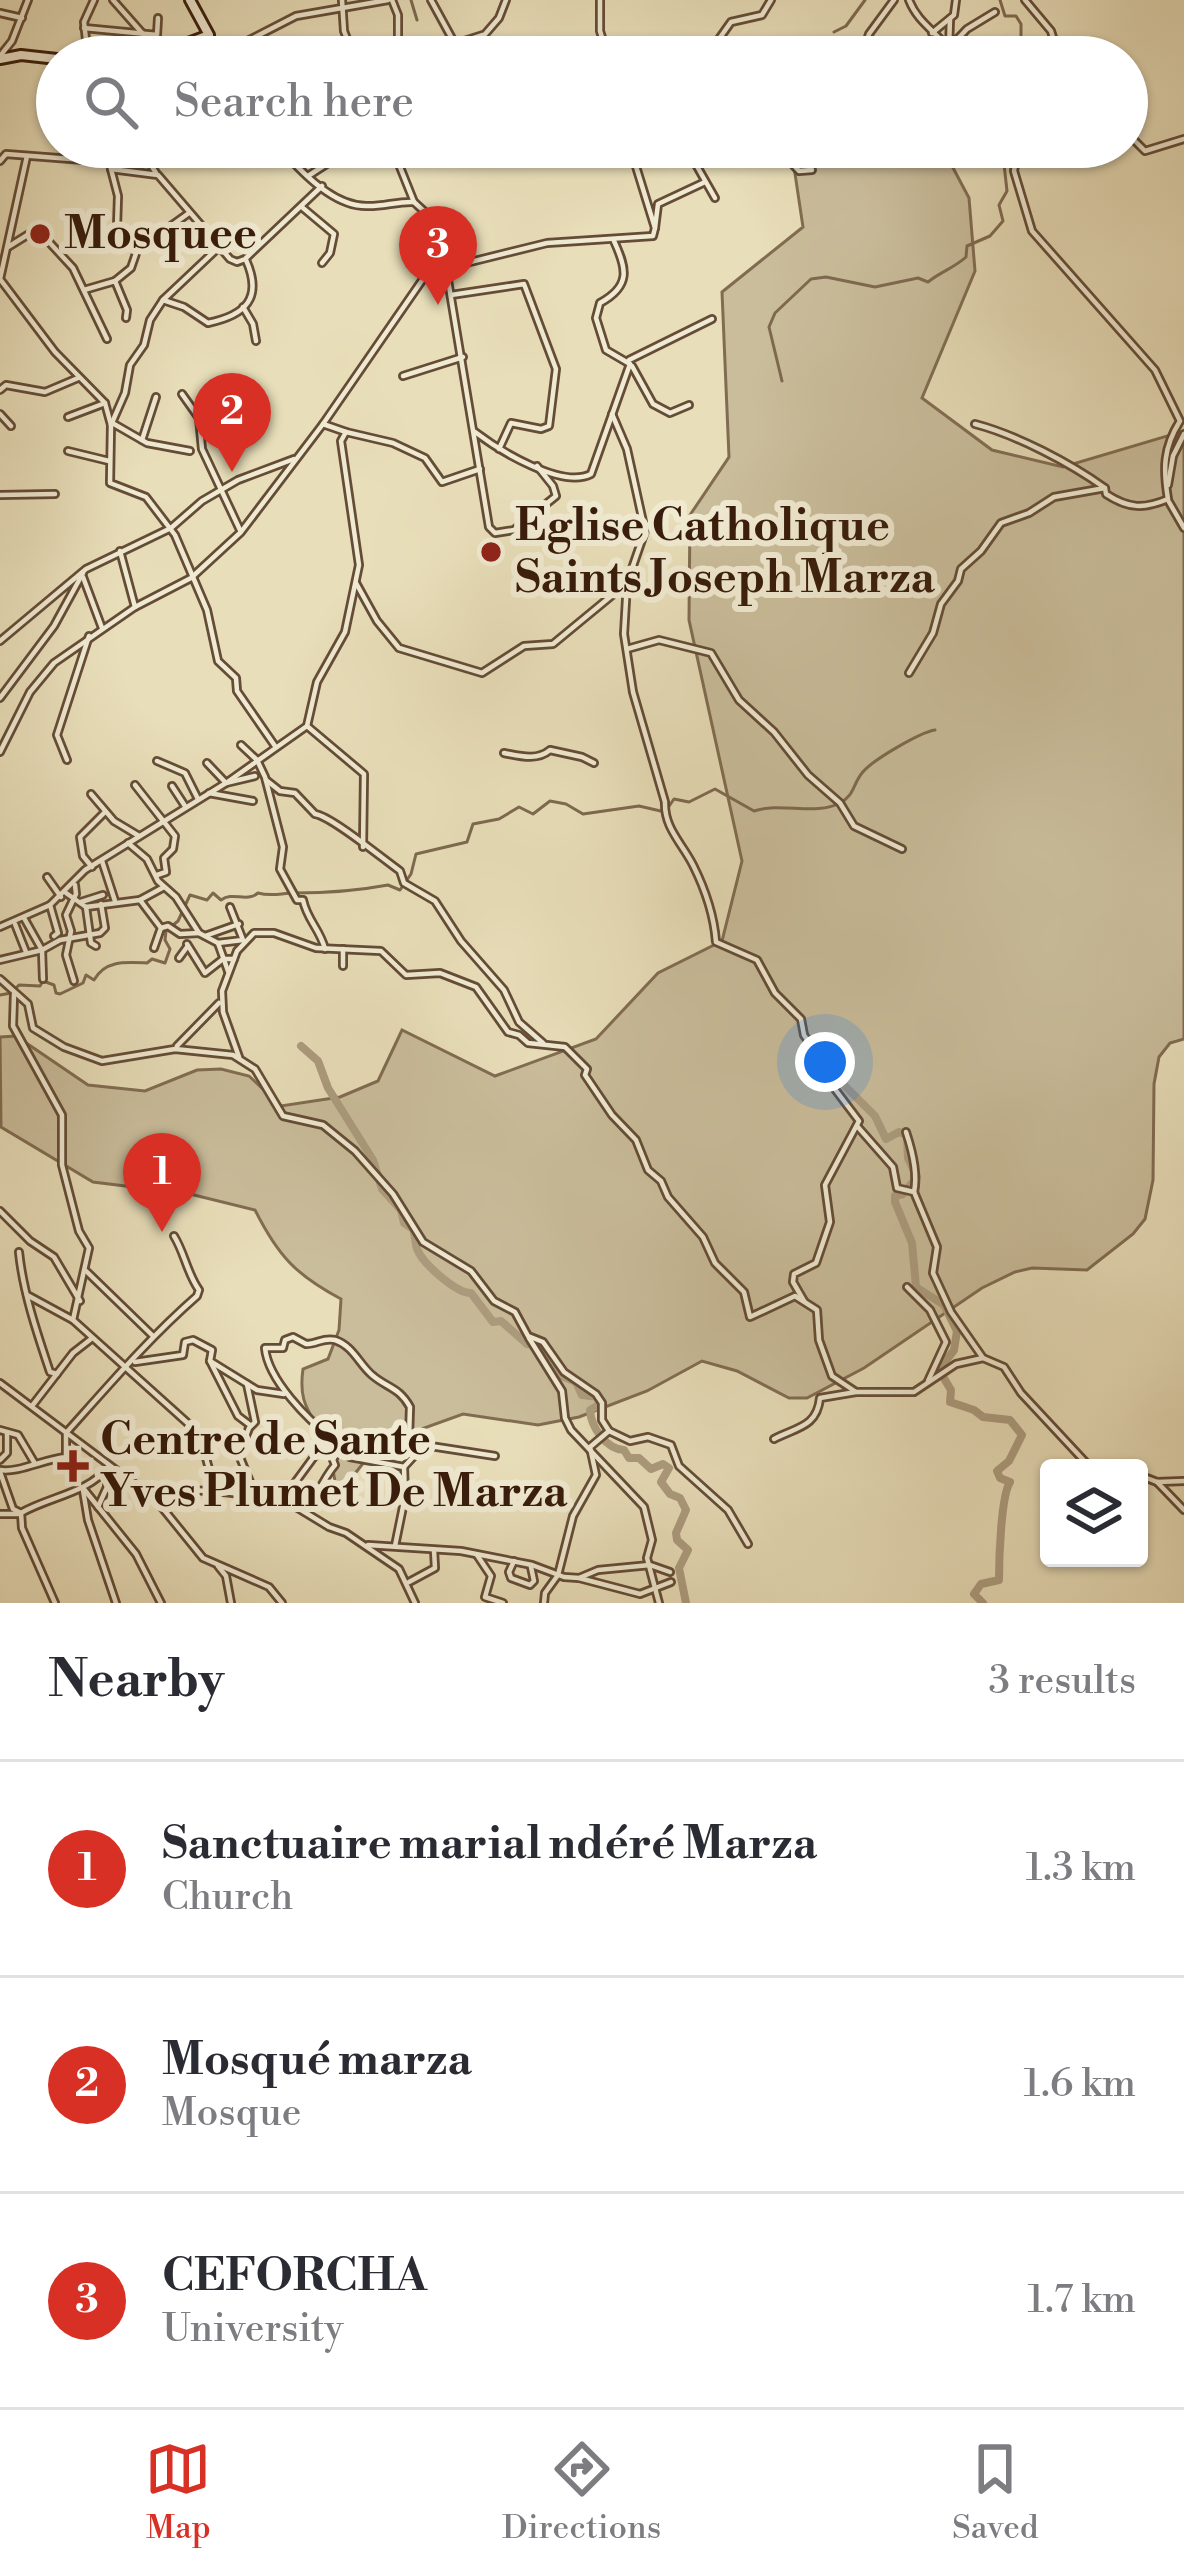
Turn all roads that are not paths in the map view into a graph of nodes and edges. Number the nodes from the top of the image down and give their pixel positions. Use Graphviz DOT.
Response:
graph roads {
  1 [pos="28,0"];
  2 [pos="94,0"];
  3 [pos="112,0"];
  4 [pos="342,0"];
  5 [pos="390,0"];
  6 [pos="431,0"];
  7 [pos="506,0"];
  8 [pos="600,0"];
  9 [pos="772,0"];
  10 [pos="894,0"];
  11 [pos="909,0"];
  12 [pos="956,0"];
  13 [pos="1025,0"];
  14 [pos="195,2"];
  15 [pos="343,9"];
  16 [pos="995,12"];
  17 [pos="0,13"];
  18 [pos="22,18"];
  19 [pos="158,18"];
  20 [pos="950,19"];
  21 [pos="84,28"];
  22 [pos="932,33"];
  23 [pos="143,34"];
  24 [pos="209,35"];
  25 [pos="483,35"];
  26 [pos="85,36"];
  27 [pos="258,36"];
  28 [pos="346,36"];
  29 [pos="398,36"];
  30 [pos="450,36"];
  31 [pos="479,36"];
  32 [pos="602,36"];
  33 [pos="721,36"];
  34 [pos="868,36"];
  35 [pos="936,36"];
  36 [pos="950,36"];
  37 [pos="961,36"];
  38 [pos="1053,36"];
  39 [pos="36,57"];
  40 [pos="0,58"];
  41 [pos="1184,139"];
  42 [pos="1148,151"];
  43 [pos="27,156"];
  44 [pos="36,157"];
  45 [pos="0,160"];
  46 [pos="111,168"];
  47 [pos="124,168"];
  48 [pos="154,168"];
  49 [pos="300,168"];
  50 [pos="320,168"];
  51 [pos="400,168"];
  52 [pos="636,168"];
  53 [pos="698,168"];
  54 [pos="796,168"];
  55 [pos="1015,168"];
  56 [pos="812,170"];
  57 [pos="158,175"];
  58 [pos="307,176"];
  59 [pos="705,182"];
  60 [pos="322,186"];
  61 [pos="715,199"];
  62 [pos="414,202"];
  63 [pos="302,206"];
  64 [pos="189,213"];
  65 [pos="117,227"];
  66 [pos="655,228"];
  67 [pos="614,241"];
  68 [pos="219,247"];
  69 [pos="8,248"];
  70 [pos="443,250"];
  71 [pos="245,259"];
  72 [pos="322,263"];
  73 [pos="446,268"];
  74 [pos="115,281"];
  75 [pos="84,290"];
  76 [pos="451,295"];
  77 [pos="163,300"];
  78 [pos="243,307"];
  79 [pos="125,318"];
  80 [pos="712,319"];
  81 [pos="107,339"];
  82 [pos="256,340"];
  83 [pos="464,357"];
  84 [pos="630,362"];
  85 [pos="403,376"];
  86 [pos="78,378"];
  87 [pos="1,385"];
  88 [pos="182,394"];
  89 [pos="156,397"];
  90 [pos="105,404"];
  91 [pos="689,404"];
  92 [pos="0,414"];
  93 [pos="612,414"];
  94 [pos="68,417"];
  95 [pos="113,424"];
  96 [pos="322,424"];
  97 [pos="975,424"];
  98 [pos="11,426"];
  99 [pos="346,432"];
  100 [pos="475,432"];
  101 [pos="1184,434"];
  102 [pos="142,440"];
  103 [pos="499,449"];
  104 [pos="68,451"];
  105 [pos="190,451"];
  106 [pos="294,459"];
  107 [pos="110,461"];
  108 [pos="537,466"];
  109 [pos="480,470"];
  110 [pos="223,488"];
  111 [pos="1105,488"];
  112 [pos="55,494"];
  113 [pos="0,495"];
  114 [pos="1168,499"];
  115 [pos="171,528"];
  116 [pos="1184,528"];
  117 [pos="241,532"];
  118 [pos="120,551"];
  119 [pos="84,572"];
  120 [pos="191,578"];
  121 [pos="356,583"];
  122 [pos="627,583"];
  123 [pos="135,607"];
  124 [pos="102,628"];
  125 [pos="89,636"];
  126 [pos="0,641"];
  127 [pos="627,649"];
  128 [pos="909,673"];
  129 [pos="0,698"];
  130 [pos="307,726"];
  131 [pos="241,745"];
  132 [pos="274,746"];
  133 [pos="0,752"];
  134 [pos="504,753"];
  135 [pos="67,760"];
  136 [pos="257,760"];
  137 [pos="158,761"];
  138 [pos="207,763"];
  139 [pos="594,764"];
  140 [pos="255,776"];
  141 [pos="266,780"];
  142 [pos="226,783"];
  143 [pos="135,785"];
  144 [pos="172,785"];
  145 [pos="209,793"];
  146 [pos="91,794"];
  147 [pos="198,799"];
  148 [pos="253,801"];
  149 [pos="186,807"];
  150 [pos="105,812"];
  151 [pos="166,822"];
  152 [pos="139,836"];
  153 [pos="128,843"];
  154 [pos="363,847"];
  155 [pos="902,849"];
  156 [pos="102,860"];
  157 [pos="92,867"];
  158 [pos="120,870"];
  159 [pos="156,875"];
  160 [pos="80,876"];
  161 [pos="108,876"];
  162 [pos="47,877"];
  163 [pos="164,887"];
  164 [pos="103,895"];
  165 [pos="61,896"];
  166 [pos="115,901"];
  167 [pos="140,901"];
  168 [pos="80,903"];
  169 [pos="101,904"];
  170 [pos="50,905"];
  171 [pos="230,907"];
  172 [pos="66,915"];
  173 [pos="24,918"];
  174 [pos="14,922"];
  175 [pos="239,924"];
  176 [pos="0,927"];
  177 [pos="161,928"];
  178 [pos="202,934"];
  179 [pos="189,935"];
  180 [pos="54,936"];
  181 [pos="90,936"];
  182 [pos="70,939"];
  183 [pos="243,940"];
  184 [pos="218,943"];
  185 [pos="187,944"];
  186 [pos="96,946"];
  187 [pos="154,948"];
  188 [pos="326,949"];
  189 [pos="343,949"];
  190 [pos="42,950"];
  191 [pos="26,952"];
  192 [pos="178,958"];
  193 [pos="223,959"];
  194 [pos="234,959"];
  195 [pos="0,960"];
  196 [pos="343,966"];
  197 [pos="229,976"];
  198 [pos="0,979"];
  199 [pos="43,979"];
  200 [pos="74,982"];
  201 [pos="13,991"];
  202 [pos="222,998"];
  203 [pos="45,1037"];
  204 [pos="25,1042"];
  205 [pos="543,1043"];
  206 [pos="175,1049"];
  207 [pos="239,1057"];
  208 [pos="856,1126"];
  209 [pos="906,1132"];
  210 [pos="914,1192"];
  211 [pos="0,1211"];
  212 [pos="174,1237"];
  213 [pos="20,1252"];
  214 [pos="86,1270"];
  215 [pos="907,1287"];
  216 [pos="27,1295"];
  217 [pos="80,1301"];
  218 [pos="805,1301"];
  219 [pos="73,1320"];
  220 [pos="153,1336"];
  221 [pos="528,1336"];
  222 [pos="92,1338"];
  223 [pos="983,1358"];
  224 [pos="210,1361"];
  225 [pos="134,1362"];
  226 [pos="126,1371"];
  227 [pos="57,1374"];
  228 [pos="928,1381"];
  229 [pos="0,1383"];
  230 [pos="247,1384"];
  231 [pos="856,1392"];
  232 [pos="284,1394"];
  233 [pos="32,1406"];
  234 [pos="251,1426"];
  235 [pos="609,1431"];
  236 [pos="3,1432"];
  237 [pos="66,1433"];
  238 [pos="333,1439"];
  239 [pos="774,1439"];
  240 [pos="411,1443"];
  241 [pos="338,1449"];
  242 [pos="591,1453"];
  243 [pos="495,1456"];
  244 [pos="1082,1459"];
  245 [pos="0,1460"];
  246 [pos="34,1462"];
  247 [pos="108,1466"];
  248 [pos="404,1467"];
  249 [pos="0,1472"];
  250 [pos="1148,1478"];
  251 [pos="1184,1480"];
  252 [pos="1157,1482"];
  253 [pos="84,1486"];
  254 [pos="215,1491"];
  255 [pos="149,1495"];
  256 [pos="248,1496"];
  257 [pos="283,1499"];
  258 [pos="97,1508"];
  259 [pos="1184,1510"];
  260 [pos="307,1512"];
  261 [pos="0,1514"];
  262 [pos="21,1514"];
  263 [pos="363,1544"];
  264 [pos="748,1544"];
  265 [pos="395,1546"];
  266 [pos="434,1550"];
  267 [pos="477,1555"];
  268 [pos="492,1558"];
  269 [pos="514,1561"];
  270 [pos="532,1565"];
  271 [pos="650,1565"];
  272 [pos="218,1566"];
  273 [pos="670,1572"];
  274 [pos="558,1574"];
  275 [pos="491,1576"];
  276 [pos="579,1578"];
  277 [pos="409,1582"];
  278 [pos="671,1582"];
  279 [pos="653,1589"];
  280 [pos="55,1603"];
  281 [pos="116,1603"];
  282 [pos="160,1603"];
  283 [pos="231,1603"];
  284 [pos="282,1603"];
  285 [pos="416,1603"];
  286 [pos="503,1603"];
  287 [pos="544,1603"];
  288 [pos="659,1603"];
  1 -- 18 [label="street"];
  2 -- 21 [label="street"];
  3 -- 23 [label="street"];
  4 -- 15 [label="street"];
  5 -- 15 [label="street"];
  5 -- 29 [label="street"];
  6 -- 30 [label="street"];
  7 -- 25 [label="street"];
  8 -- 32 [label="street"];
  9 -- 33 [label="street"];
  10 -- 34 [label="street"];
  11 -- 22 [label="street"];
  12 -- 20 [label="street"];
  13 -- 38 [label="street"];
  14 -- 24 [label="street"];
  15 -- 27 [label="street"];
  15 -- 28 [label="street"];
  16 -- 37 [label="street"];
  17 -- 18 [label="street"];
  18 -- 40 [label="street"];
  19 -- 23 [label="street"];
  20 -- 22 [label="street"];
  20 -- 36 [label="street"];
  21 -- 23 [label="street"];
  21 -- 26 [label="street"];
  22 -- 35 [label="street"];
  25 -- 31 [label="street"];
  39 -- 40 [label="street"];
  41 -- 42 [label="street"];
  43 -- 44 [label="street"];
  43 -- 45 [label="street"];
  43 -- 69 [label="street"];
  46 -- 65 [label="street"];
  47 -- 57 [label="street"];
  48 -- 57 [label="street"];
  49 -- 58 [label="street"];
  50 -- 58 [label="street"];
  51 -- 62 [label="street"];
  52 -- 66 [label="street"];
  53 -- 59 [label="street"];
  54 -- 56 [label="street"];
  55 -- 114 [label="street"];
  57 -- 64 [label="street"];
  58 -- 60 [label="street"];
  59 -- 61 [label="street"];
  59 -- 66 [label="street"];
  60 -- 62 [label="street"];
  60 -- 63 [label="street"];
  62 -- 70 [label="street"];
  63 -- 71 [label="street"];
  63 -- 72 [label="street"];
  64 -- 68 [label="street"];
  64 -- 74 [label="street"];
  66 -- 67 [label="street"];
  67 -- 73 [label="street"];
  67 -- 84 [label="street"];
  68 -- 71 [label="street"];
  68 -- 77 [label="street"];
  69 -- 75 [label="street"];
  69 -- 86 [label="street"];
  70 -- 73 [label="street"];
  70 -- 96 [label="street"];
  71 -- 78 [label="street"];
  73 -- 76 [label="street"];
  74 -- 75 [label="street"];
  74 -- 79 [label="street"];
  75 -- 81 [label="street"];
  76 -- 83 [label="street"];
  76 -- 103 [label="street"];
  77 -- 78 [label="street"];
  77 -- 95 [label="street"];
  78 -- 82 [label="street"];
  80 -- 84 [label="street"];
  83 -- 85 [label="street"];
  83 -- 100 [label="street"];
  84 -- 91 [label="street"];
  84 -- 93 [label="street"];
  86 -- 87 [label="street"];
  86 -- 90 [label="street"];
  88 -- 110 [label="street"];
  89 -- 102 [label="street"];
  90 -- 94 [label="street"];
  90 -- 95 [label="street"];
  92 -- 98 [label="street"];
  93 -- 108 [label="street"];
  93 -- 122 [label="street"];
  95 -- 102 [label="street"];
  95 -- 107 [label="street"];
  96 -- 99 [label="street"];
  96 -- 106 [label="street"];
  97 -- 111 [label="street"];
  99 -- 109 [label="street"];
  99 -- 121 [label="street"];
  100 -- 103 [label="street"];
  100 -- 109 [label="street"];
  101 -- 114 [label="street"];
  102 -- 105 [label="street"];
  103 -- 108 [label="street"];
  104 -- 107 [label="street"];
  106 -- 110 [label="street"];
  106 -- 117 [label="street"];
  107 -- 115 [label="street"];
  108 -- 109 [label="street"];
  110 -- 115 [label="street"];
  110 -- 117 [label="street"];
  111 -- 114 [label="street"];
  111 -- 128 [label="street"];
  112 -- 113 [label="street"];
  114 -- 116 [label="street"];
  115 -- 118 [label="street"];
  115 -- 120 [label="street"];
  117 -- 120 [label="street"];
  118 -- 119 [label="street"];
  118 -- 123 [label="street"];
  119 -- 124 [label="street"];
  119 -- 126 [label="street"];
  119 -- 129 [label="street"];
  120 -- 123 [label="street"];
  120 -- 132 [label="street"];
  121 -- 122 [label="street"];
  121 -- 130 [label="street"];
  122 -- 127 [label="street"];
  123 -- 124 [label="street"];
  124 -- 125 [label="street"];
  125 -- 133 [label="street"];
  125 -- 135 [label="street"];
  127 -- 155 [label="street"];
  127 -- 208 [label="street"];
  130 -- 132 [label="street"];
  130 -- 154 [label="street"];
  131 -- 136 [label="street"];
  132 -- 136 [label="street"];
  134 -- 139 [label="street"];
  136 -- 141 [label="street"];
  136 -- 142 [label="street"];
  137 -- 147 [label="street"];
  138 -- 142 [label="street"];
  140 -- 142 [label="street"];
  141 -- 154 [label="street"];
  141 -- 188 [label="street"];
  142 -- 145 [label="street"];
  143 -- 151 [label="street"];
  144 -- 149 [label="street"];
  145 -- 147 [label="street"];
  145 -- 148 [label="street"];
  146 -- 150 [label="street"];
  147 -- 149 [label="street"];
  149 -- 151 [label="street"];
  150 -- 152 [label="street"];
  150 -- 157 [label="street"];
  151 -- 152 [label="street"];
  151 -- 159 [label="street"];
  152 -- 153 [label="street"];
  153 -- 156 [label="street"];
  153 -- 159 [label="street"];
  154 -- 205 [label="street"];
  156 -- 157 [label="street"];
  156 -- 161 [label="street"];
  157 -- 160 [label="street"];
  158 -- 161 [label="street"];
  159 -- 163 [label="street"];
  160 -- 165 [label="street"];
  160 -- 168 [label="street"];
  161 -- 166 [label="street"];
  162 -- 165 [label="street"];
  163 -- 167 [label="street"];
  163 -- 178 [label="street"];
  164 -- 168 [label="street"];
  165 -- 168 [label="street"];
  165 -- 170 [label="street"];
  165 -- 172 [label="street"];
  166 -- 167 [label="street"];
  166 -- 169 [label="street"];
  167 -- 177 [label="street"];
  168 -- 169 [label="street"];
  168 -- 172 [label="street"];
  168 -- 181 [label="street"];
  169 -- 181 [label="street"];
  170 -- 173 [label="street"];
  170 -- 180 [label="street"];
  171 -- 175 [label="street"];
  172 -- 182 [label="street"];
  173 -- 174 [label="street"];
  173 -- 190 [label="street"];
  174 -- 176 [label="street"];
  174 -- 191 [label="street"];
  175 -- 178 [label="street"];
  175 -- 183 [label="street"];
  177 -- 179 [label="street"];
  177 -- 187 [label="street"];
  178 -- 179 [label="street"];
  178 -- 184 [label="street"];
  179 -- 185 [label="street"];
  181 -- 182 [label="street"];
  181 -- 186 [label="street"];
  182 -- 190 [label="street"];
  182 -- 200 [label="street"];
  183 -- 184 [label="street"];
  183 -- 188 [label="street"];
  183 -- 194 [label="street"];
  184 -- 193 [label="street"];
  185 -- 192 [label="street"];
  185 -- 193 [label="street"];
  188 -- 189 [label="street"];
  189 -- 196 [label="street"];
  189 -- 205 [label="street"];
  190 -- 191 [label="street"];
  190 -- 199 [label="street"];
  191 -- 195 [label="street"];
  193 -- 194 [label="street"];
  193 -- 197 [label="street"];
  194 -- 197 [label="street"];
  197 -- 202 [label="street"];
  198 -- 201 [label="street"];
  201 -- 203 [label="street"];
  201 -- 204 [label="street"];
  202 -- 206 [label="street"];
  202 -- 207 [label="street"];
  203 -- 204 [label="street"];
  203 -- 206 [label="street"];
  204 -- 214 [label="street"];
  205 -- 218 [label="street"];
  206 -- 207 [label="street"];
  207 -- 221 [label="street"];
  208 -- 210 [label="street"];
  208 -- 218 [label="street"];
  209 -- 210 [label="street"];
  210 -- 223 [label="street"];
  211 -- 217 [label="street"];
  212 -- 220 [label="street"];
  213 -- 216 [label="street"];
  214 -- 217 [label="street"];
  214 -- 220 [label="street"];
  215 -- 228 [label="street"];
  216 -- 219 [label="street"];
  216 -- 227 [label="street"];
  217 -- 219 [label="street"];
  218 -- 231 [label="street"];
  219 -- 222 [label="street"];
  220 -- 225 [label="street"];
  221 -- 235 [label="street"];
  221 -- 242 [label="street"];
  222 -- 226 [label="street"];
  222 -- 227 [label="street"];
  223 -- 228 [label="street"];
  223 -- 244 [label="street"];
  224 -- 225 [label="street"];
  224 -- 230 [label="street"];
  224 -- 234 [label="street"];
  225 -- 226 [label="street"];
  226 -- 237 [label="street"];
  226 -- 254 [label="street"];
  227 -- 233 [label="street"];
  228 -- 231 [label="street"];
  229 -- 233 [label="street"];
  230 -- 232 [label="street"];
  230 -- 234 [label="street"];
  231 -- 239 [label="street"];
  232 -- 238 [label="street"];
  232 -- 240 [label="street"];
  233 -- 237 [label="street"];
  234 -- 256 [label="street"];
  235 -- 242 [label="street"];
  235 -- 264 [label="street"];
  236 -- 245 [label="street"];
  236 -- 246 [label="street"];
  237 -- 246 [label="street"];
  237 -- 247 [label="street"];
  238 -- 241 [label="street"];
  238 -- 257 [label="street"];
  240 -- 243 [label="street"];
  240 -- 248 [label="street"];
  241 -- 248 [label="street"];
  241 -- 260 [label="street"];
  242 -- 271 [label="street"];
  242 -- 274 [label="street"];
  246 -- 249 [label="street"];
  247 -- 253 [label="street"];
  247 -- 255 [label="street"];
  247 -- 258 [label="street"];
  248 -- 265 [label="street"];
  249 -- 262 [label="street"];
  250 -- 252 [label="street"];
  251 -- 252 [label="street"];
  252 -- 259 [label="street"];
  253 -- 258 [label="street"];
  253 -- 262 [label="street"];
  253 -- 281 [label="street"];
  254 -- 255 [label="street"];
  254 -- 256 [label="street"];
  255 -- 272 [label="street"];
  256 -- 257 [label="street"];
  257 -- 260 [label="street"];
  258 -- 282 [label="street"];
  260 -- 263 [label="street"];
  261 -- 262 [label="street"];
  262 -- 280 [label="street"];
  263 -- 265 [label="street"];
  263 -- 277 [label="street"];
  265 -- 266 [label="street"];
  266 -- 267 [label="street"];
  266 -- 277 [label="street"];
  267 -- 268 [label="street"];
  267 -- 275 [label="street"];
  268 -- 269 [label="street"];
  268 -- 275 [label="street"];
  269 -- 270 [label="street"];
  269 -- 270 [label="street"];
  270 -- 274 [label="street"];
  271 -- 273 [label="street"];
  271 -- 276 [label="street"];
  271 -- 279 [label="street"];
  272 -- 283 [label="street"];
  272 -- 284 [label="street"];
  274 -- 276 [label="street"];
  274 -- 287 [label="street"];
  275 -- 286 [label="street"];
  276 -- 279 [label="street"];
  277 -- 285 [label="street"];
  278 -- 279 [label="street"];
  279 -- 288 [label="street"];
}
